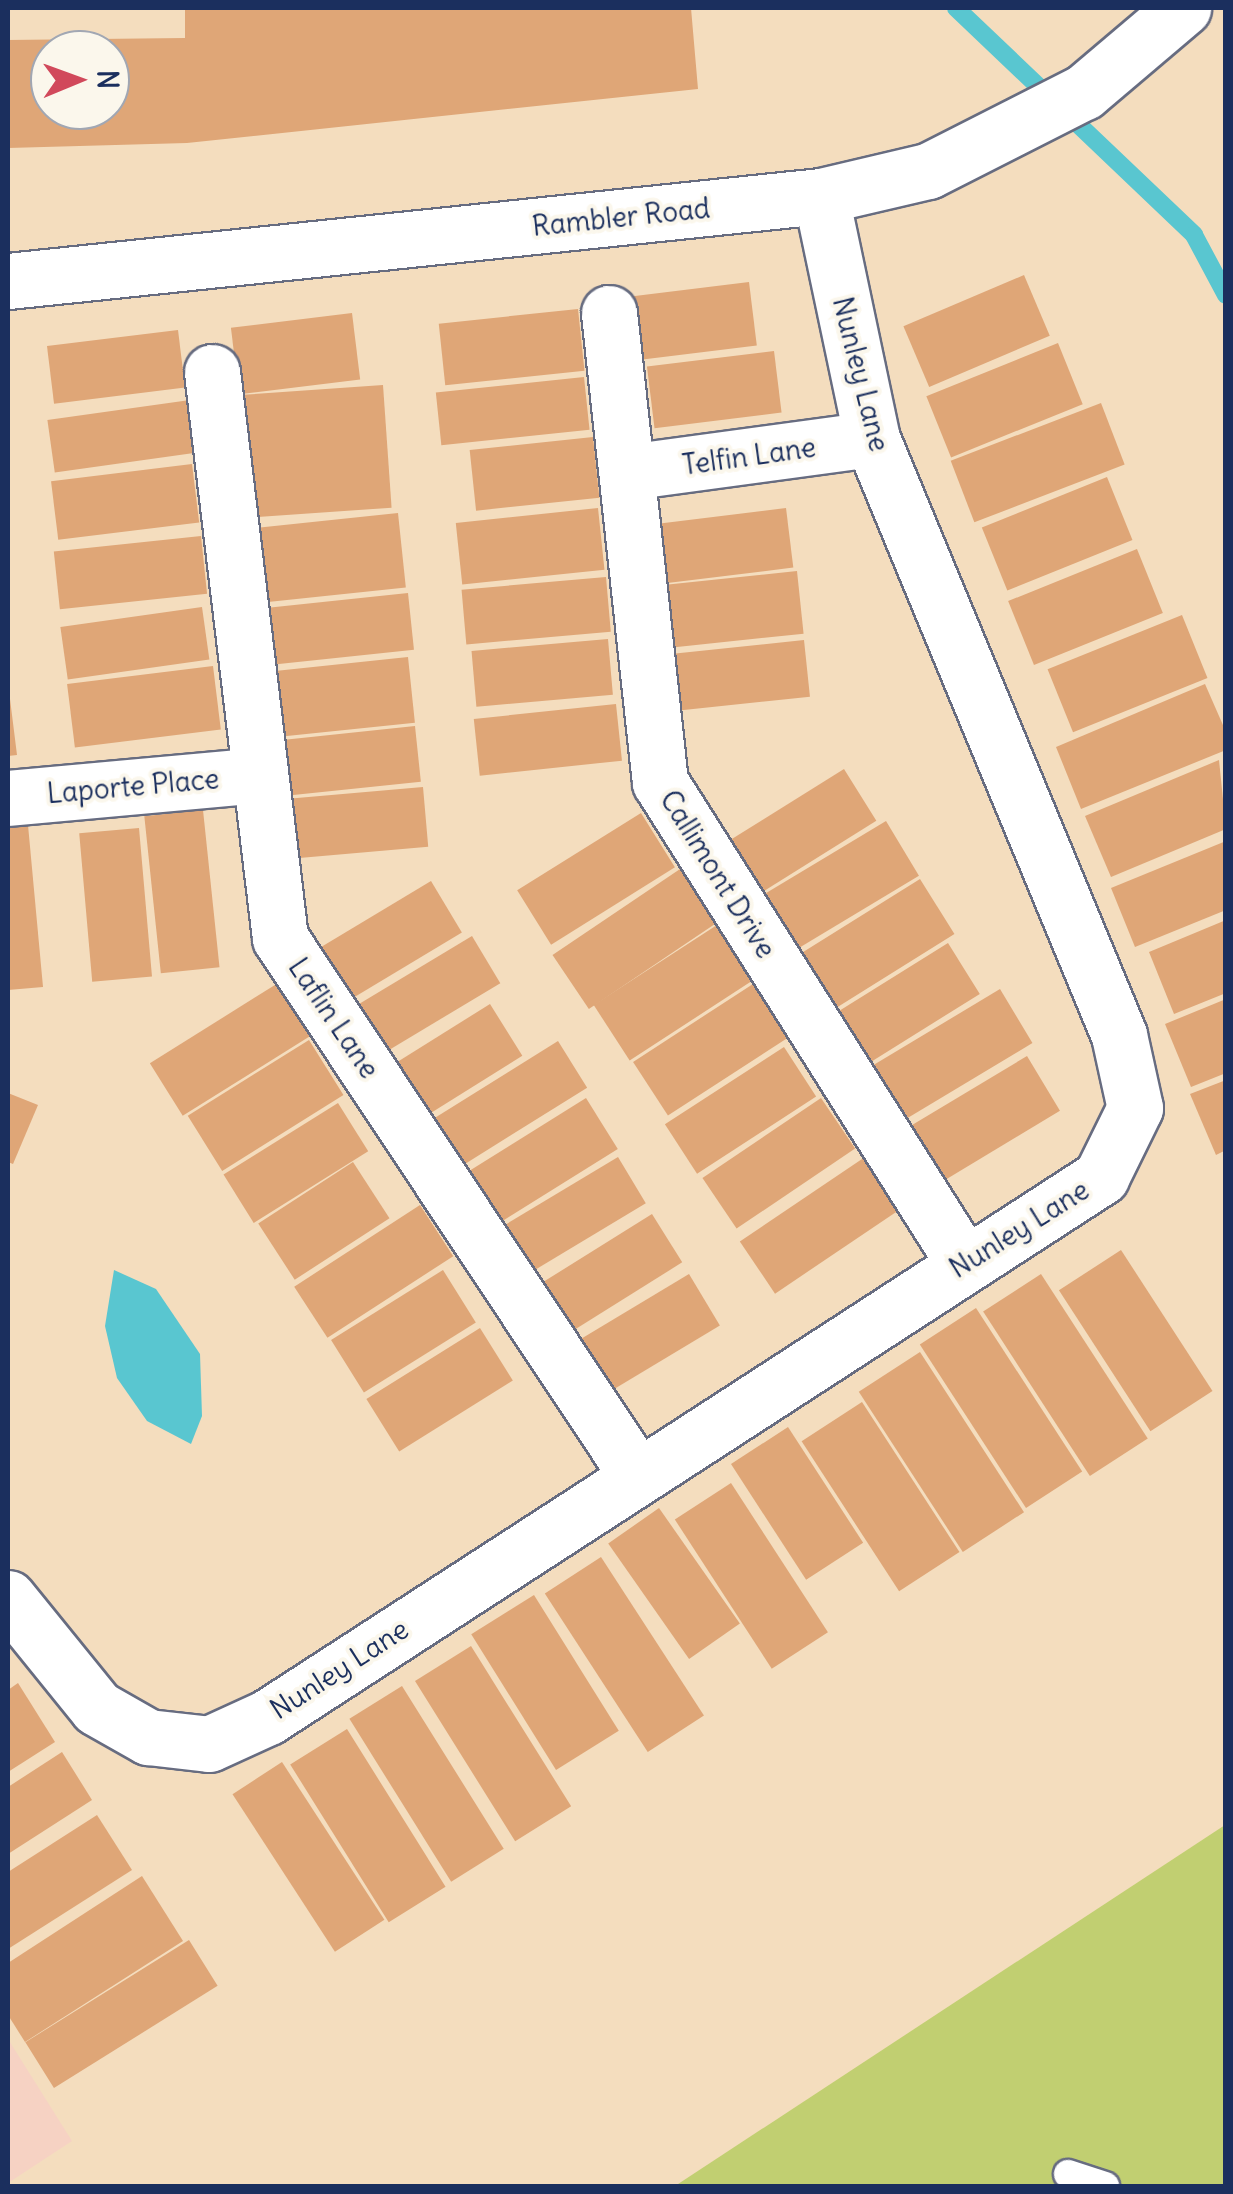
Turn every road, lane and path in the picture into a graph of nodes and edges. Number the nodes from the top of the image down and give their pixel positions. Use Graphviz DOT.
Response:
graph roads {
  1 [pos="1182,8"];
  2 [pos="821,196"];
  3 [pos="8,282"];
  4 [pos="608,313"];
  5 [pos="212,372"];
  6 [pos="872,440"];
  7 [pos="627,472"];
  8 [pos="259,775"];
  9 [pos="8,798"];
  10 [pos="964,1263"];
  11 [pos="636,1474"];
  12 [pos="8,1598"];
  13 [pos="1068,2174"];
  14 [pos="1105,2186"];
  1 -- 2 [label="street, Rambler Road"];
  2 -- 3 [label="street, Rambler Road"];
  2 -- 6 [label="street, Nunley Lane"];
  4 -- 7 [label="street, Callimont Drive"];
  5 -- 8 [label="street, Laflin Lane"];
  6 -- 7 [label="street, Telfin Lane"];
  6 -- 10 [label="street, Nunley Lane"];
  7 -- 10 [label="street, Callimont Drive"];
  8 -- 9 [label="street, Laporte Place"];
  8 -- 11 [label="street, Laflin Lane"];
  10 -- 11 [label="street, Nunley Lane"];
  11 -- 12 [label="street, Nunley Lane"];
  13 -- 14 [label="lane"];
}
